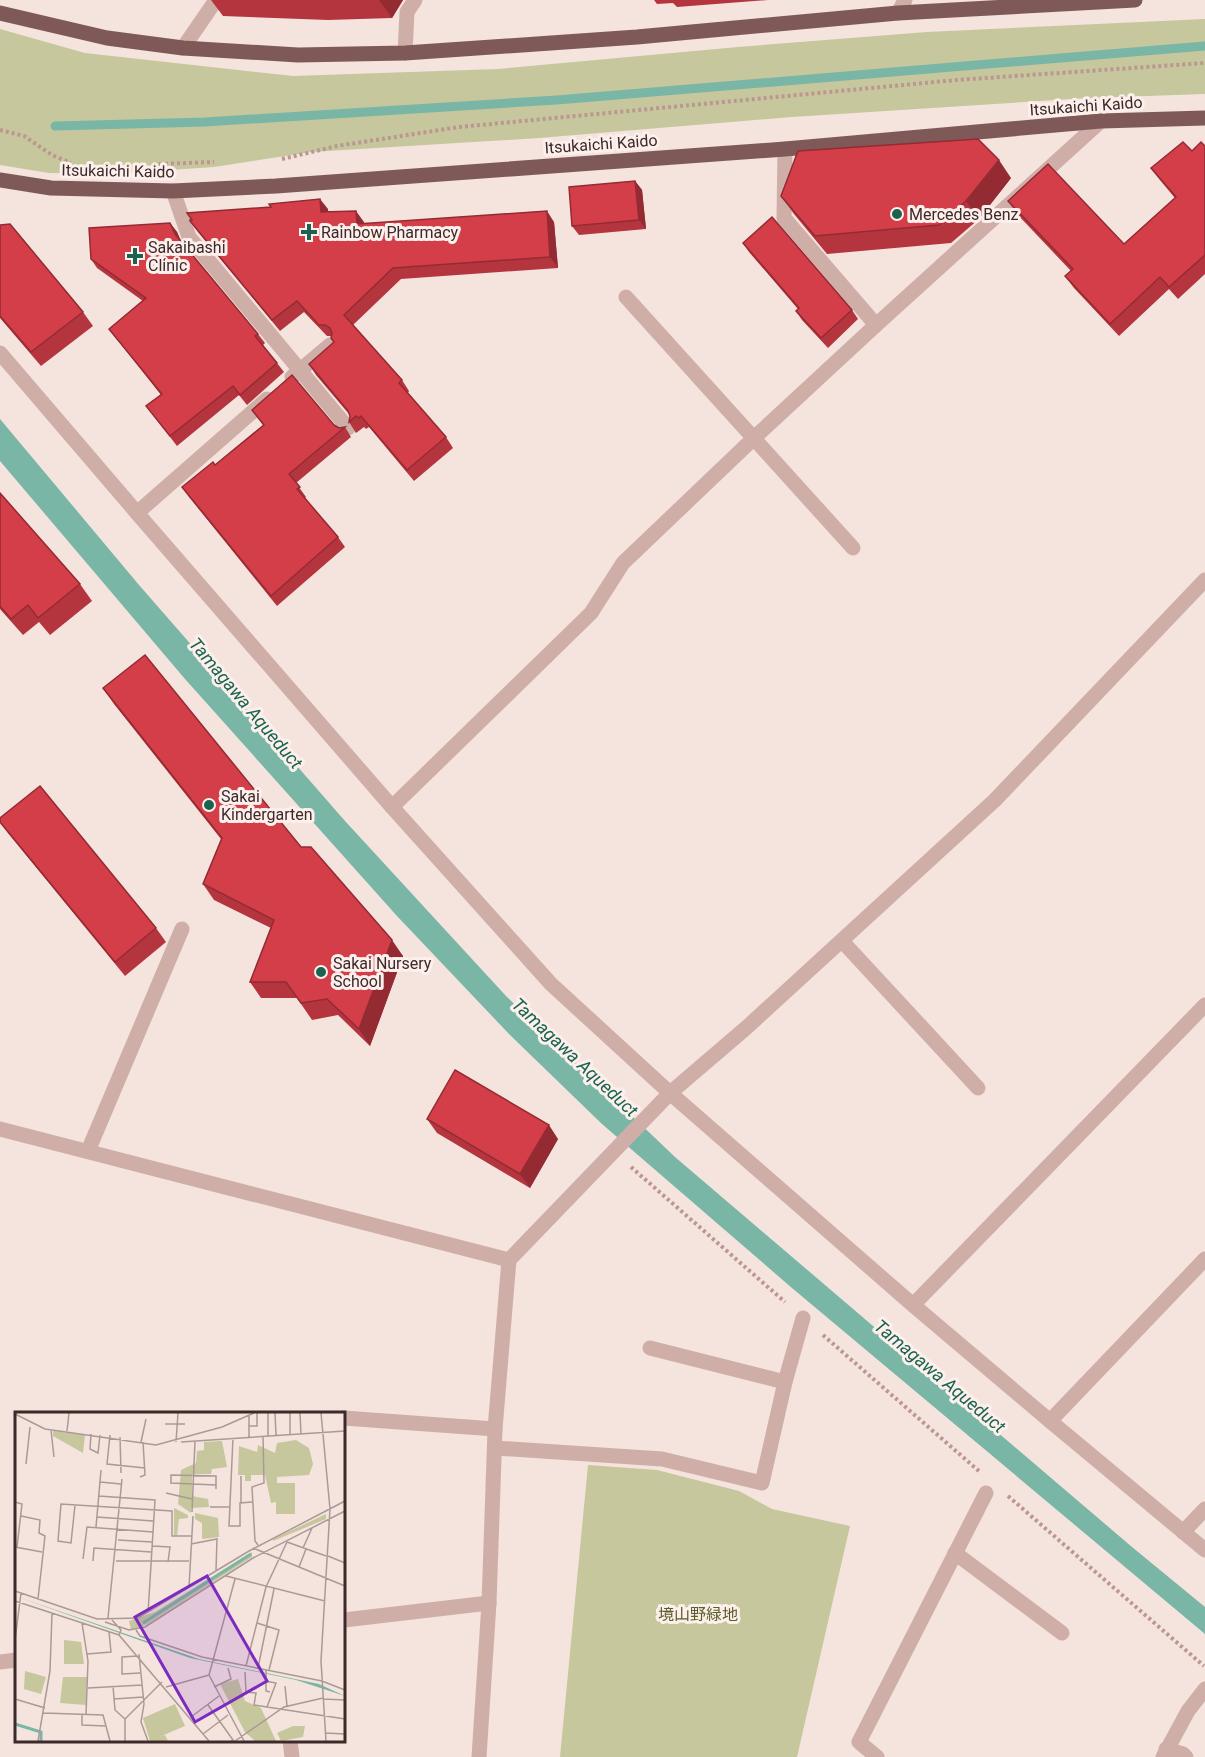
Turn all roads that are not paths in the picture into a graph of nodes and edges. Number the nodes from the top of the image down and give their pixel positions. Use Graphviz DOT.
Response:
graph roads {
  1 [pos="216,0"];
  2 [pos="415,0"];
  3 [pos="1135,0"];
  4 [pos="901,6"];
  5 [pos="0,13"];
  6 [pos="183,48"];
  7 [pos="405,53"];
  8 [pos="1205,118"];
  9 [pos="1101,121"];
  10 [pos="785,148"];
  11 [pos="0,180"];
  12 [pos="173,191"];
  13 [pos="626,297"];
  14 [pos="876,325"];
  15 [pos="330,345"];
  16 [pos="0,353"];
  17 [pos="300,370"];
  18 [pos="348,428"];
  19 [pos="754,438"];
  20 [pos="137,513"];
  21 [pos="853,548"];
  22 [pos="1205,580"];
  23 [pos="392,807"];
  24 [pos="183,929"];
  25 [pos="842,941"];
  26 [pos="1205,1005"];
  27 [pos="978,1088"];
  28 [pos="670,1093"];
  29 [pos="0,1129"];
  30 [pos="88,1151"];
  31 [pos="1205,1259"];
  32 [pos="508,1260"];
  33 [pos="913,1305"];
  34 [pos="803,1318"];
  35 [pos="650,1348"];
  36 [pos="785,1382"];
  37 [pos="345,1418"];
  38 [pos="1050,1421"];
  39 [pos="495,1429"];
  40 [pos="495,1448"];
  41 [pos="993,1491"];
  42 [pos="1205,1509"];
  43 [pos="1184,1532"];
  44 [pos="1205,1550"];
  45 [pos="955,1553"];
  46 [pos="489,1603"];
  47 [pos="345,1620"];
  48 [pos="1062,1633"];
  49 [pos="15,1660"];
  50 [pos="0,1662"];
  51 [pos="1205,1689"];
  52 [pos="290,1742"];
  53 [pos="1164,1753"];
  54 [pos="292,1757"];
  55 [pos="479,1757"];
  56 [pos="878,1757"];
  57 [pos="1186,1757"];
  1 -- 6 [label="street"];
  2 -- 7 [label="street"];
  3 -- 4 [label="main road"];
  4 -- 7 [label="main road"];
  5 -- 6 [label="main road"];
  6 -- 7 [label="main road"];
  8 -- 9 [label="main road, Itsukaichi Kaido"];
  9 -- 10 [label="main road, Itsukaichi Kaido"];
  9 -- 14 [label="street"];
  10 -- 12 [label="main road, Itsukaichi Kaido"];
  10 -- 14 [label="street"];
  11 -- 12 [label="main road, Itsukaichi Kaido"];
  12 -- 17 [label="street"];
  13 -- 19 [label="street"];
  14 -- 19 [label="street"];
  15 -- 17 [label="street"];
  16 -- 20 [label="street"];
  17 -- 18 [label="street"];
  17 -- 20 [label="street"];
  19 -- 21 [label="street"];
  19 -- 23 [label="street"];
  20 -- 23 [label="street"];
  22 -- 25 [label="street"];
  23 -- 28 [label="street"];
  24 -- 30 [label="street"];
  25 -- 27 [label="street"];
  25 -- 28 [label="street"];
  26 -- 33 [label="street"];
  28 -- 32 [label="street"];
  28 -- 33 [label="street"];
  29 -- 30 [label="street"];
  30 -- 32 [label="street"];
  31 -- 38 [label="street"];
  32 -- 39 [label="street"];
  33 -- 38 [label="street"];
  34 -- 36 [label="street"];
  35 -- 36 [label="street"];
  36 -- 40 [label="street"];
  37 -- 39 [label="street"];
  38 -- 43 [label="street"];
  39 -- 40 [label="street"];
  40 -- 46 [label="street"];
  41 -- 45 [label="street"];
  42 -- 43 [label="street"];
  43 -- 44 [label="street"];
  45 -- 48 [label="street"];
  45 -- 56 [label="street"];
  46 -- 47 [label="street"];
  46 -- 55 [label="street"];
  49 -- 50 [label="street"];
  51 -- 53 [label="street"];
  52 -- 54 [label="street"];
  53 -- 57 [label="street"];
}
